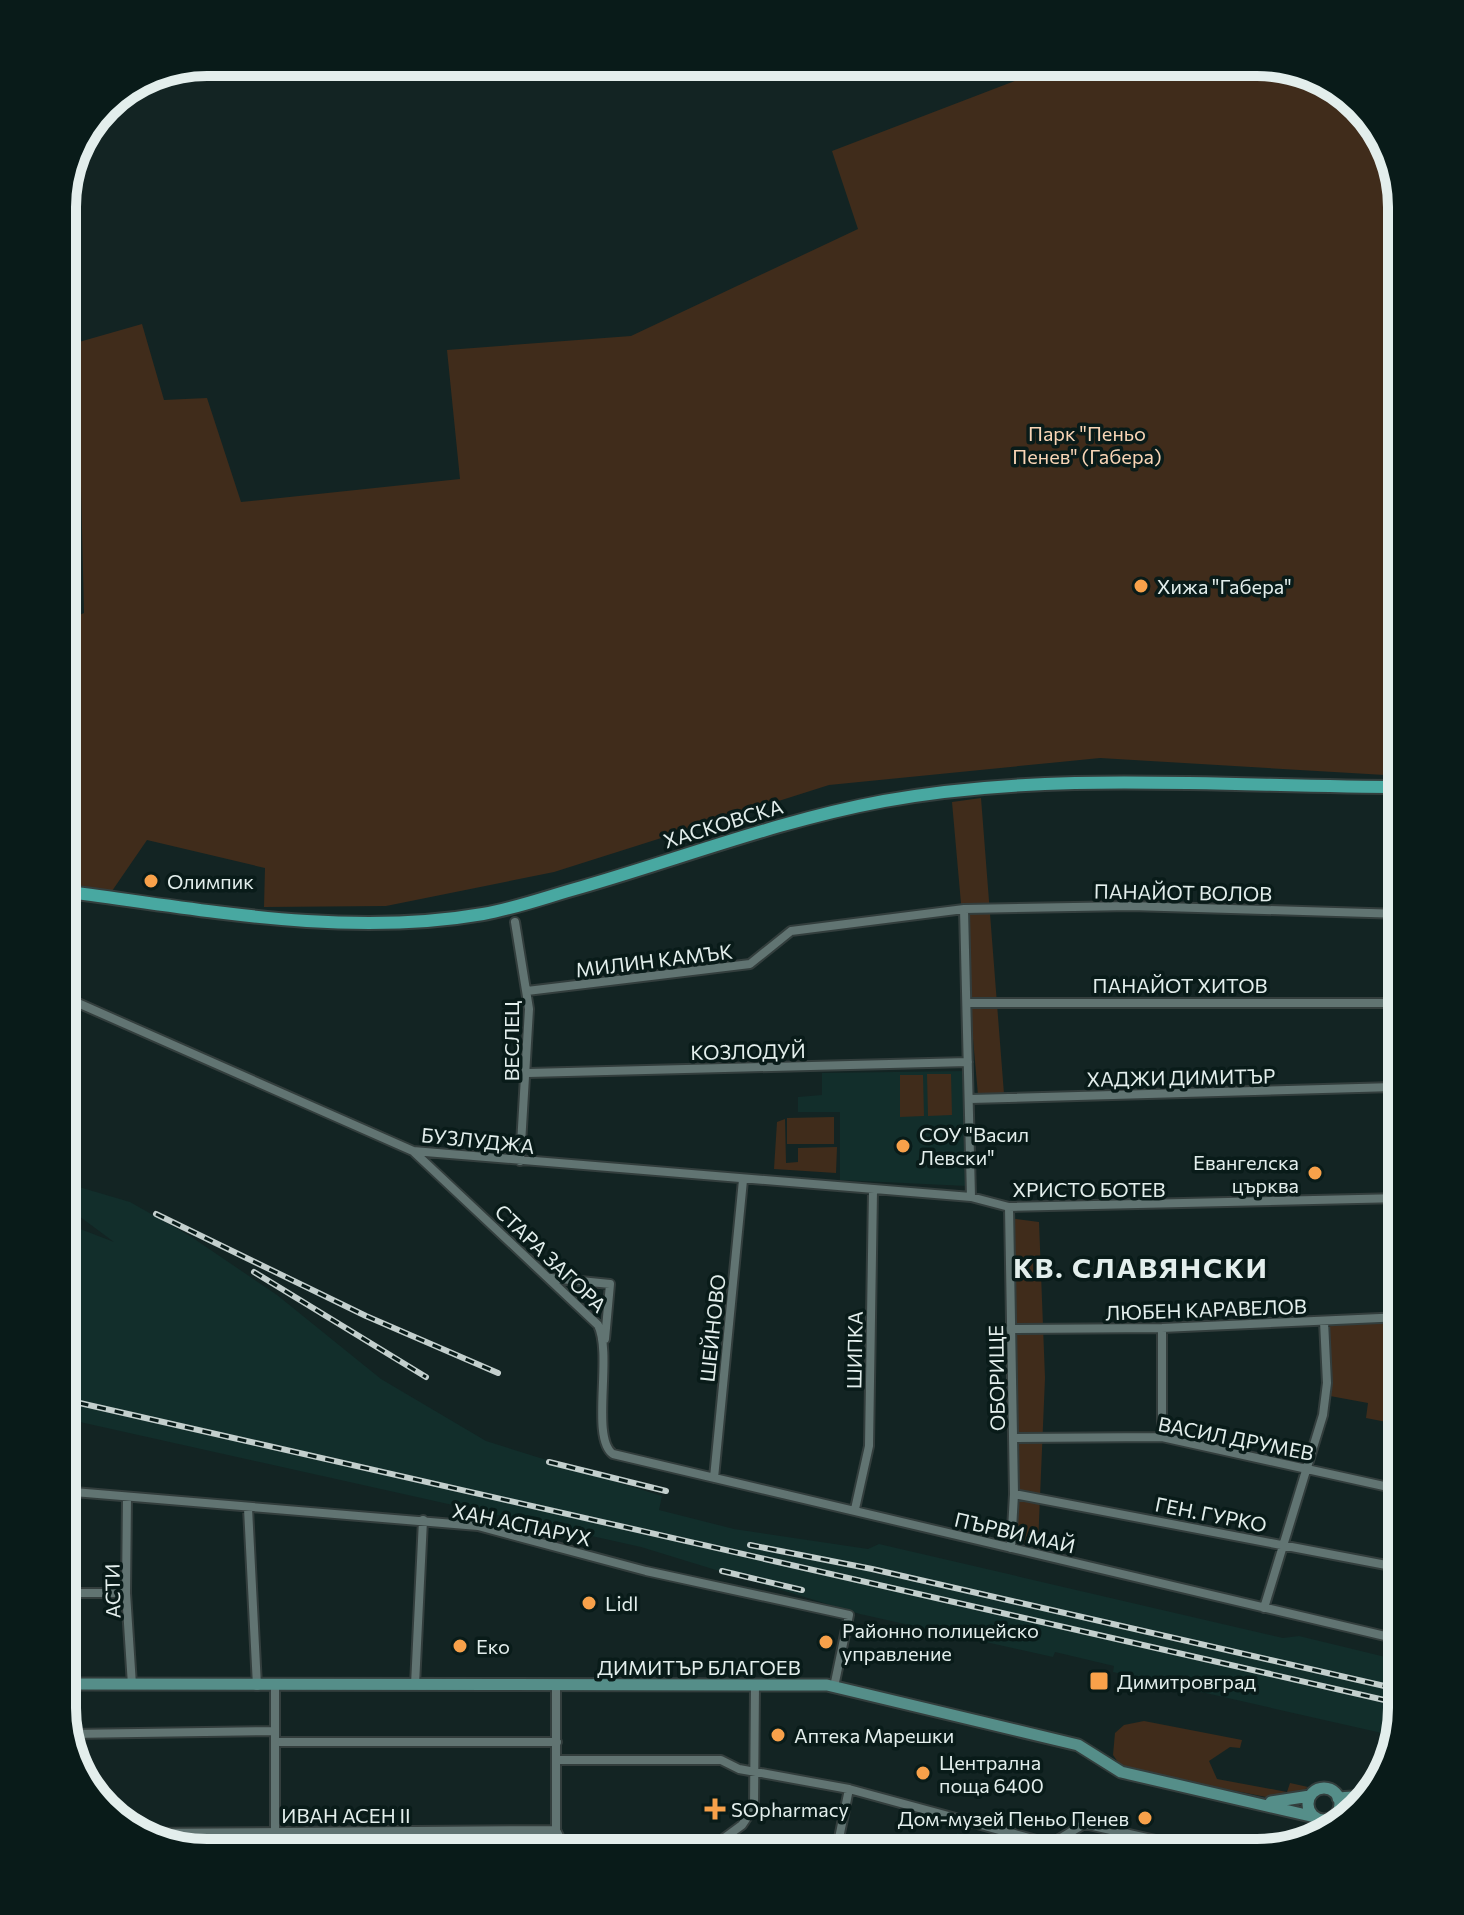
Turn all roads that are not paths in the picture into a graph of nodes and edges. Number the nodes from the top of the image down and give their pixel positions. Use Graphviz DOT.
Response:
graph roads {
  1 [pos="1388,787"];
  2 [pos="76,893"];
  3 [pos="964,909"];
  4 [pos="1388,913"];
  5 [pos="515,922"];
  6 [pos="527,991"];
  7 [pos="76,1002"];
  8 [pos="968,1003"];
  9 [pos="1388,1003"];
  10 [pos="968,1062"];
  11 [pos="528,1073"];
  12 [pos="1388,1087"];
  13 [pos="970,1099"];
  14 [pos="413,1151"];
  15 [pos="520,1161"];
  16 [pos="743,1180"];
  17 [pos="873,1190"];
  18 [pos="971,1197"];
  19 [pos="1388,1198"];
  20 [pos="1009,1207"];
  21 [pos="550,1278"];
  22 [pos="1388,1318"];
  23 [pos="1324,1321"];
  24 [pos="1162,1328"];
  25 [pos="1010,1329"];
  26 [pos="605,1344"];
  27 [pos="1162,1437"];
  28 [pos="1013,1438"];
  29 [pos="620,1456"];
  30 [pos="1309,1468"];
  31 [pos="714,1478"];
  32 [pos="1388,1487"];
  33 [pos="76,1492"];
  34 [pos="1014,1494"];
  35 [pos="127,1497"];
  36 [pos="248,1508"];
  37 [pos="855,1509"];
  38 [pos="423,1520"];
  39 [pos="1282,1544"];
  40 [pos="1011,1548"];
  41 [pos="1388,1565"];
  42 [pos="76,1593"];
  43 [pos="126,1593"];
  44 [pos="1264,1608"];
  45 [pos="1388,1637"];
  46 [pos="76,1684"];
  47 [pos="755,1684"];
  48 [pos="132,1685"];
  49 [pos="415,1685"];
  50 [pos="556,1685"];
  51 [pos="257,1686"];
  52 [pos="275,1686"];
  53 [pos="834,1687"];
  54 [pos="275,1731"];
  55 [pos="79,1734"];
  56 [pos="276,1742"];
  57 [pos="557,1742"];
  58 [pos="557,1760"];
  59 [pos="756,1769"];
  60 [pos="849,1789"];
  61 [pos="1310,1796"];
  62 [pos="1352,1797"];
  63 [pos="1338,1798"];
  64 [pos="1257,1802"];
  65 [pos="1339,1809"];
  66 [pos="1315,1817"];
  67 [pos="1326,1819"];
  68 [pos="556,1830"];
  69 [pos="275,1831"];
  70 [pos="166,1833"];
  71 [pos="560,1839"];
  72 [pos="722,1839"];
  73 [pos="839,1839"];
  74 [pos="1033,1839"];
  75 [pos="1059,1839"];
  76 [pos="1152,1839"];
  1 -- 2 [label="main road, ХАСКОВСКА"];
  3 -- 4 [label="street, ПАНАЙОТ ВОЛОВ"];
  3 -- 6 [label="street, МИЛИН КАМЪК"];
  3 -- 8 [label="street"];
  5 -- 6 [label="street, ВЕСЛЕЦ"];
  6 -- 11 [label="street, ВЕСЛЕЦ"];
  7 -- 14 [label="street, БУЗЛУДЖА"];
  8 -- 9 [label="street, ПАНАЙОТ ХИТОВ"];
  8 -- 10 [label="street"];
  10 -- 11 [label="street, КОЗЛОДУЙ"];
  10 -- 13 [label="street"];
  11 -- 15 [label="street, ВЕСЛЕЦ"];
  12 -- 13 [label="street, ХАДЖИ ДИМИТЪР"];
  13 -- 18 [label="street"];
  14 -- 15 [label="street, БУЗЛУДЖА"];
  14 -- 21 [label="street, СТАРА ЗАГОРА"];
  15 -- 16 [label="street, БУЗЛУДЖА"];
  16 -- 17 [label="street, БУЗЛУДЖА"];
  16 -- 31 [label="street, ШЕЙНОВО"];
  17 -- 18 [label="street, ХРИСТО БОТЕВ"];
  17 -- 37 [label="street, ШИПКА"];
  18 -- 20 [label="street, ХРИСТО БОТЕВ"];
  19 -- 20 [label="street, ХРИСТО БОТЕВ"];
  20 -- 25 [label="street, ОБОРИЩЕ"];
  21 -- 26 [label="street, СТАРА ЗАГОРА"];
  21 -- 26 [label="street"];
  22 -- 23 [label="street, ЛЮБЕН КАРАВЕЛОВ"];
  23 -- 24 [label="street, ЛЮБЕН КАРАВЕЛОВ"];
  23 -- 30 [label="street"];
  24 -- 25 [label="street, ЛЮБЕН КАРАВЕЛОВ"];
  24 -- 27 [label="street"];
  25 -- 28 [label="street, ОБОРИЩЕ"];
  26 -- 29 [label="street, СТАРА ЗАГОРА"];
  27 -- 28 [label="street, ВАСИЛ ДРУМЕВ"];
  27 -- 30 [label="street, ВАСИЛ ДРУМЕВ"];
  28 -- 34 [label="street, ОБОРИЩЕ"];
  29 -- 31 [label="street, ПЪРВИ МАЙ"];
  30 -- 32 [label="street, ВАСИЛ ДРУМЕВ"];
  30 -- 39 [label="street"];
  31 -- 37 [label="street, ПЪРВИ МАЙ"];
  33 -- 35 [label="street, ХАН АСПАРУХ"];
  34 -- 39 [label="street, ГЕН. ГУРКО"];
  34 -- 40 [label="street, ОБОРИЩЕ"];
  35 -- 36 [label="street, ХАН АСПАРУХ"];
  35 -- 43 [label="street, АСТИ"];
  36 -- 38 [label="street, ХАН АСПАРУХ"];
  36 -- 51 [label="street"];
  37 -- 40 [label="street, ПЪРВИ МАЙ"];
  38 -- 49 [label="street"];
  38 -- 53 [label="street, ХАН АСПАРУХ"];
  39 -- 41 [label="street, ГЕН. ГУРКО"];
  39 -- 44 [label="street"];
  40 -- 44 [label="street, ПЪРВИ МАЙ"];
  42 -- 43 [label="street"];
  43 -- 48 [label="street, АСТИ"];
  44 -- 45 [label="street, ПЪРВИ МАЙ"];
  46 -- 48 [label="street, ДИМИТЪР БЛАГОЕВ"];
  47 -- 50 [label="street, ДИМИТЪР БЛАГОЕВ"];
  47 -- 53 [label="street, ДИМИТЪР БЛАГОЕВ"];
  47 -- 59 [label="street"];
  48 -- 51 [label="street, ДИМИТЪР БЛАГОЕВ"];
  49 -- 50 [label="street, ДИМИТЪР БЛАГОЕВ"];
  49 -- 52 [label="street, ДИМИТЪР БЛАГОЕВ"];
  50 -- 57 [label="street"];
  51 -- 52 [label="street, ДИМИТЪР БЛАГОЕВ"];
  52 -- 54 [label="street"];
  53 -- 64 [label="street, ДИМИТЪР БЛАГОЕВ"];
  54 -- 55 [label="street"];
  54 -- 56 [label="street"];
  56 -- 57 [label="street"];
  56 -- 69 [label="street"];
  57 -- 58 [label="street"];
  58 -- 59 [label="street"];
  58 -- 68 [label="street"];
  59 -- 60 [label="street"];
  59 -- 72 [label="street"];
  60 -- 73 [label="street"];
  60 -- 74 [label="street"];
  61 -- 63 [label="street"];
  61 -- 64 [label="street"];
  61 -- 66 [label="street"];
  62 -- 63 [label="street"];
  63 -- 65 [label="street"];
  64 -- 66 [label="street, ДИМИТЪР БЛАГОЕВ"];
  66 -- 67 [label="street"];
  68 -- 69 [label="street, ИВАН АСЕН II"];
  68 -- 71 [label="street"];
  69 -- 70 [label="street, ИВАН АСЕН II"];
  75 -- 76 [label="street"];
}
